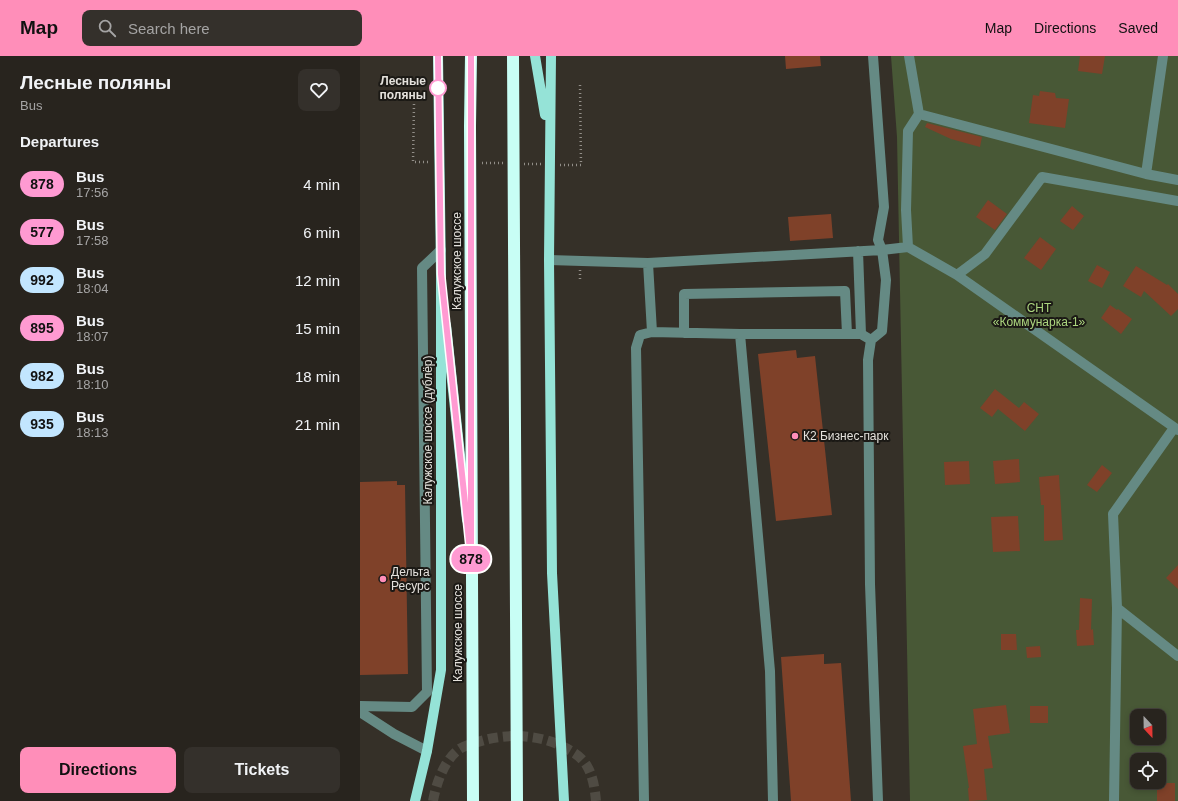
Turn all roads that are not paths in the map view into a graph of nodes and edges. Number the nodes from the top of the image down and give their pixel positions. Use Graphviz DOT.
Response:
graph roads {
  1 [pos="438,56"];
  2 [pos="471,56"];
  3 [pos="513,56"];
  4 [pos="535,56"];
  5 [pos="550,56"];
  6 [pos="873,56"];
  7 [pos="909,56"];
  8 [pos="1163,56"];
  9 [pos="919,114"];
  10 [pos="549,142"];
  11 [pos="1146,174"];
  12 [pos="1178,180"];
  13 [pos="1178,201"];
  14 [pos="908,247"];
  15 [pos="441,250"];
  16 [pos="882,250"];
  17 [pos="858,251"];
  18 [pos="549,260"];
  19 [pos="648,262"];
  20 [pos="441,274"];
  21 [pos="957,275"];
  22 [pos="652,332"];
  23 [pos="684,333"];
  24 [pos="740,334"];
  25 [pos="847,334"];
  26 [pos="861,334"];
  27 [pos="871,340"];
  28 [pos="1176,429"];
  29 [pos="471,560"];
  30 [pos="1117,608"];
  31 [pos="1178,656"];
  32 [pos="360,706"];
  33 [pos="360,712"];
  34 [pos="427,751"];
  35 [pos="561,763"];
  36 [pos="414,801"];
  37 [pos="473,801"];
  38 [pos="517,801"];
  39 [pos="557,801"];
  40 [pos="564,801"];
  41 [pos="644,801"];
  42 [pos="773,801"];
  43 [pos="878,801"];
  44 [pos="1114,801"];
  1 -- 15 [label="main road, Калужское шоссе (дублёр)"];
  2 -- 29 [label="highway, Калужское шоссе"];
  3 -- 38 [label="highway"];
  4 -- 10 [label="main road"];
  5 -- 10 [label="main road"];
  6 -- 16 [label="street"];
  7 -- 9 [label="street"];
  8 -- 11 [label="street"];
  9 -- 11 [label="street"];
  9 -- 14 [label="street"];
  10 -- 18 [label="main road"];
  11 -- 12 [label="street"];
  13 -- 21 [label="street"];
  14 -- 16 [label="street"];
  14 -- 21 [label="street"];
  15 -- 20 [label="main road, Калужское шоссе (дублёр)"];
  15 -- 32 [label="street"];
  16 -- 17 [label="street"];
  16 -- 27 [label="street"];
  17 -- 19 [label="street"];
  17 -- 26 [label="street"];
  18 -- 19 [label="street"];
  18 -- 35 [label="main road"];
  19 -- 22 [label="street"];
  20 -- 29 [label="main road"];
  20 -- 34 [label="main road, Калужское шоссе (дублёр)"];
  21 -- 28 [label="street"];
  22 -- 23 [label="street"];
  22 -- 41 [label="street"];
  23 -- 24 [label="street"];
  23 -- 25 [label="street"];
  24 -- 25 [label="street"];
  24 -- 42 [label="street"];
  25 -- 26 [label="street"];
  26 -- 27 [label="street"];
  27 -- 43 [label="street"];
  28 -- 30 [label="street"];
  29 -- 37 [label="highway, Калужское шоссе"];
  30 -- 31 [label="street"];
  30 -- 44 [label="street"];
  33 -- 34 [label="street"];
  34 -- 36 [label="main road, Калужское шоссе (дублёр)"];
  35 -- 39 [label="main road"];
  35 -- 40 [label="main road"];
}
